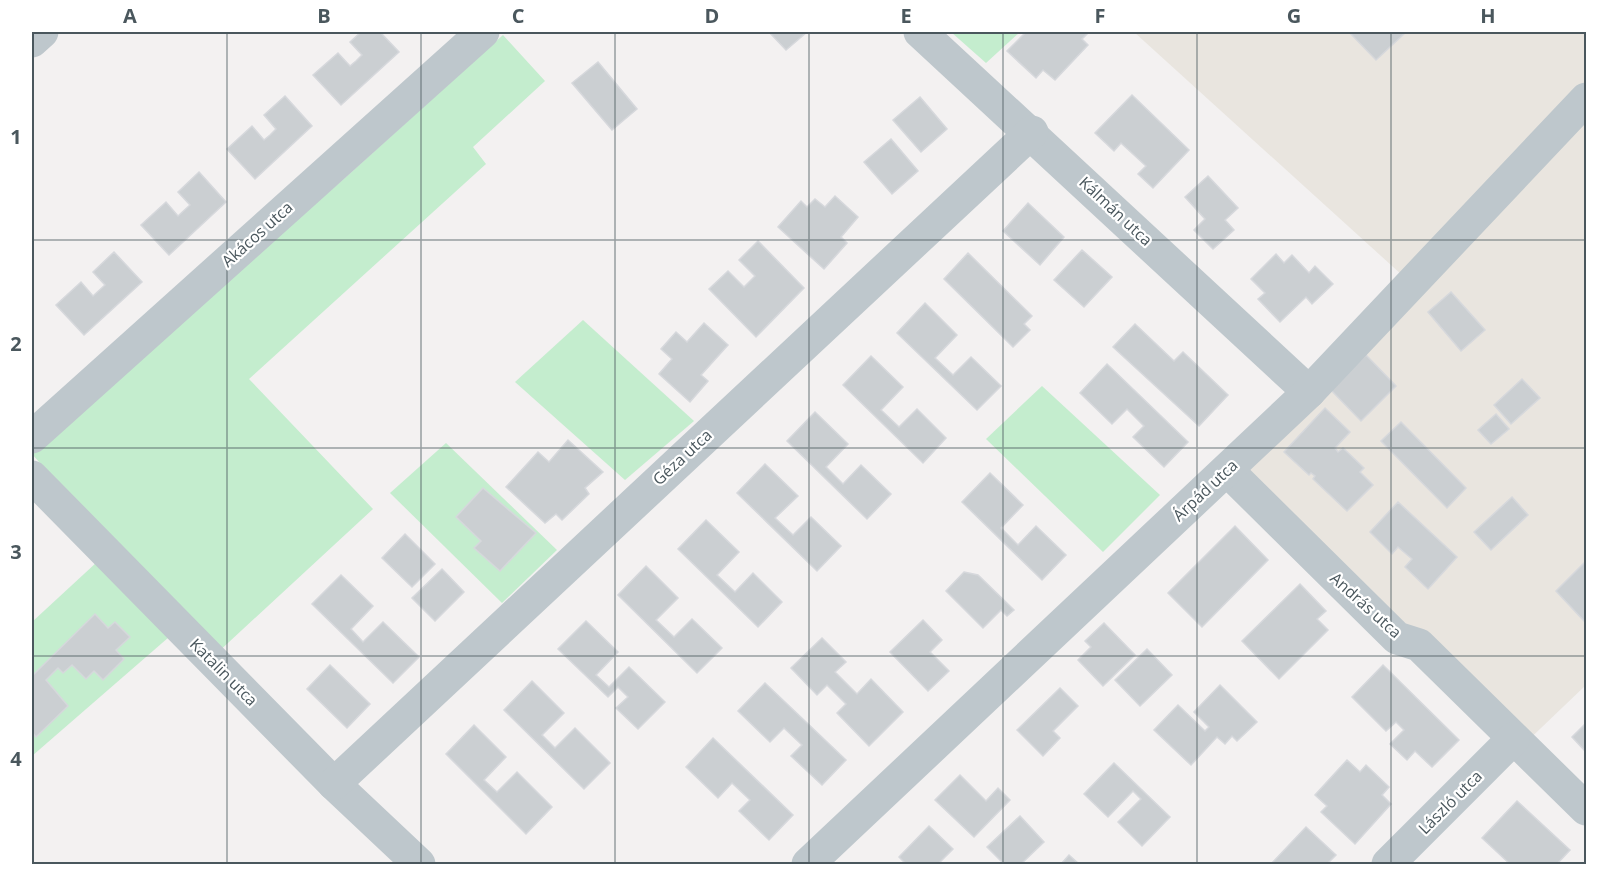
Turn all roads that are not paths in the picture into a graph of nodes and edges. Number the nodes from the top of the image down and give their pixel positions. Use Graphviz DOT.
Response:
graph roads {
  1 [pos="42,32"];
  2 [pos="483,32"];
  3 [pos="920,32"];
  4 [pos="32,41"];
  5 [pos="1587,99"];
  6 [pos="1032,132"];
  7 [pos="1309,392"];
  8 [pos="32,437"];
  9 [pos="1227,470"];
  10 [pos="32,477"];
  11 [pos="1513,739"];
  12 [pos="334,784"];
  13 [pos="1587,809"];
  14 [pos="419,864"];
  15 [pos="808,864"];
  16 [pos="1388,864"];
  1 -- 4 [label="street"];
  2 -- 8 [label="street, Akácos utca"];
  3 -- 6 [label="street, Kálmán utca"];
  5 -- 7 [label="street, Árpád utca"];
  6 -- 7 [label="street, Kálmán utca"];
  6 -- 12 [label="street, Géza utca"];
  7 -- 9 [label="street, Árpád utca"];
  9 -- 11 [label="street, András utca"];
  9 -- 15 [label="street, Árpád utca"];
  10 -- 12 [label="street, Katalin utca"];
  11 -- 13 [label="street, András utca"];
  11 -- 16 [label="street, László utca"];
  12 -- 14 [label="street, Katalin utca"];
}
